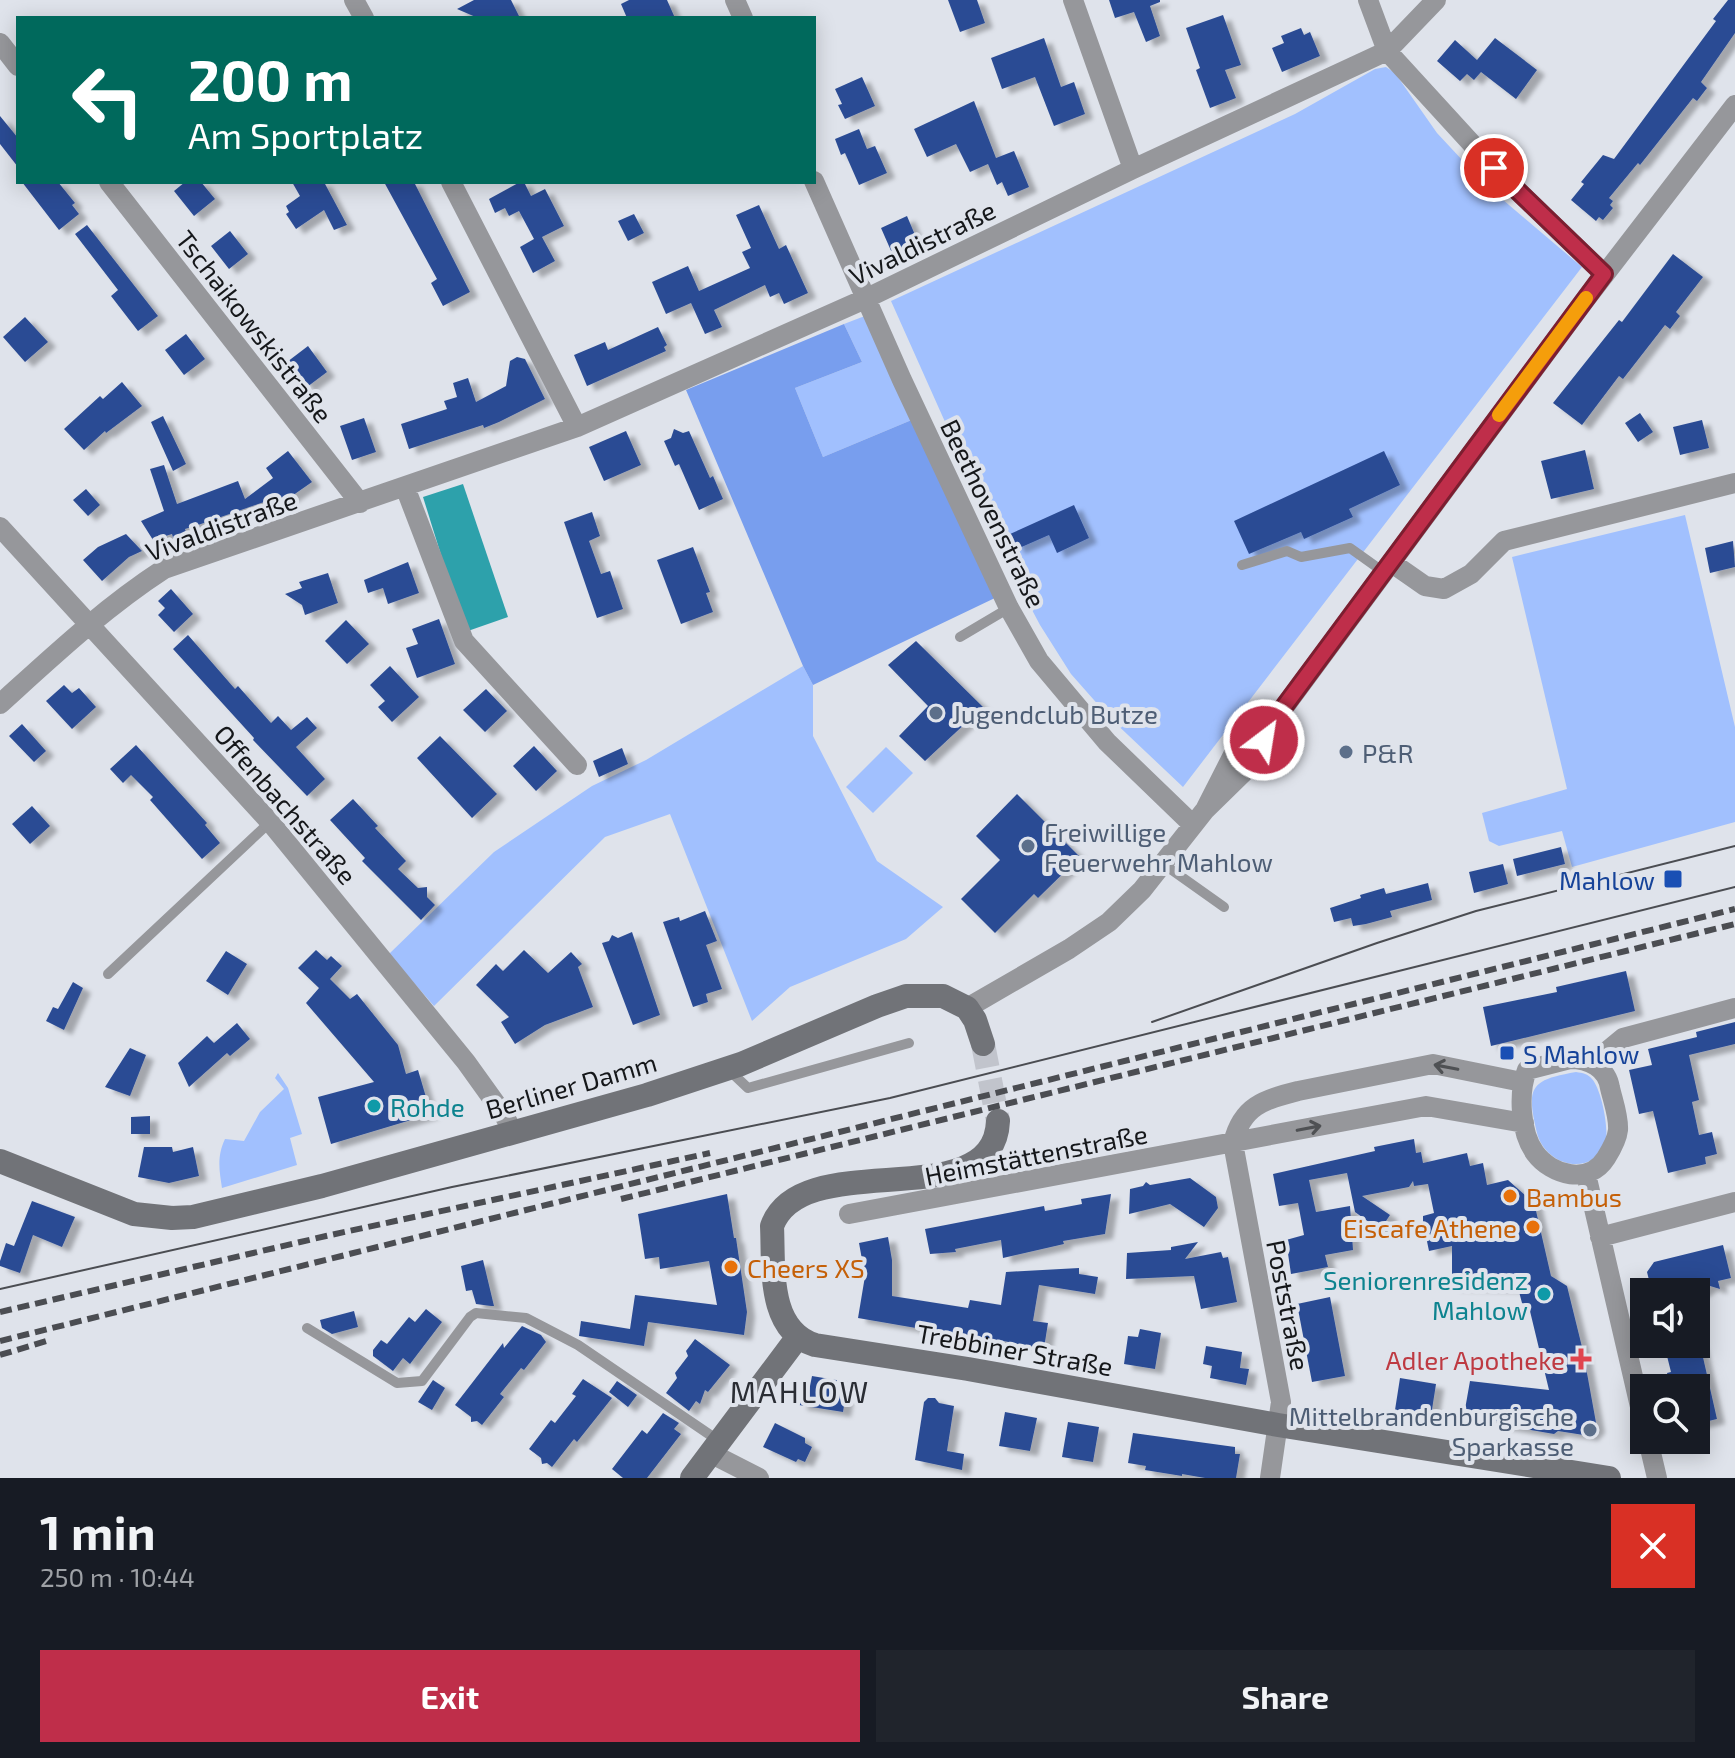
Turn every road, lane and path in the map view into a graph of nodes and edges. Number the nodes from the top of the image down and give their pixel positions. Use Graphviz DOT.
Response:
graph roads {
  1 [pos="1073,0"];
  2 [pos="1368,0"];
  3 [pos="1436,0"];
  4 [pos="0,43"];
  5 [pos="1387,51"];
  6 [pos="16,63"];
  7 [pos="1735,105"];
  8 [pos="1133,169"];
  9 [pos="111,184"];
  10 [pos="452,184"];
  11 [pos="815,184"];
  12 [pos="1604,274"];
  13 [pos="865,299"];
  14 [pos="577,427"];
  15 [pos="1735,483"];
  16 [pos="405,487"];
  17 [pos="360,503"];
  18 [pos="0,527"];
  19 [pos="1242,565"];
  20 [pos="1388,568"];
  21 [pos="1009,608"];
  22 [pos="89,624"];
  23 [pos="960,637"];
  24 [pos="0,704"];
  25 [pos="577,765"];
  26 [pos="1199,817"];
  27 [pos="270,822"];
  28 [pos="1162,863"];
  29 [pos="1224,907"];
  30 [pos="108,974"];
  31 [pos="967,1008"];
  32 [pos="1735,1008"];
  33 [pos="909,1043"];
  34 [pos="983,1044"];
  35 [pos="1596,1065"];
  36 [pos="727,1068"];
  37 [pos="1522,1082"];
  38 [pos="998,1121"];
  39 [pos="1524,1123"];
  40 [pos="513,1132"];
  41 [pos="1233,1143"];
  42 [pos="0,1161"];
  43 [pos="1586,1174"];
  44 [pos="1735,1202"];
  45 [pos="849,1214"];
  46 [pos="1600,1237"];
  47 [pos="307,1328"];
  48 [pos="797,1338"];
  49 [pos="1632,1374"];
  50 [pos="1278,1425"];
  51 [pos="716,1448"];
  52 [pos="1651,1454"];
  53 [pos="692,1478"];
  54 [pos="759,1478"];
  55 [pos="1270,1478"];
  56 [pos="1609,1478"];
  57 [pos="1657,1478"];
  1 -- 8 [label="street"];
  2 -- 5 [label="street"];
  3 -- 5 [label="street, Vivaldistraße"];
  4 -- 6 [label="street"];
  5 -- 8 [label="street, Vivaldistraße"];
  5 -- 12 [label="street"];
  7 -- 12 [label="street"];
  8 -- 13 [label="street, Vivaldistraße"];
  9 -- 17 [label="street, Tschaikowskistraße"];
  10 -- 14 [label="street"];
  11 -- 13 [label="street, Beethovenstraße"];
  12 -- 20 [label="street"];
  13 -- 14 [label="street, Vivaldistraße"];
  13 -- 21 [label="street, Beethovenstraße"];
  14 -- 16 [label="street, Vivaldistraße"];
  15 -- 20 [label="street"];
  16 -- 17 [label="street, Vivaldistraße"];
  16 -- 25 [label="street"];
  17 -- 22 [label="street, Vivaldistraße"];
  18 -- 22 [label="street, Offenbachstraße"];
  19 -- 20 [label="lane"];
  20 -- 26 [label="street"];
  21 -- 23 [label="lane"];
  21 -- 26 [label="street, Beethovenstraße"];
  22 -- 24 [label="street, Vivaldistraße"];
  22 -- 27 [label="street, Offenbachstraße"];
  26 -- 28 [label="street"];
  27 -- 30 [label="lane"];
  27 -- 40 [label="street, Offenbachstraße"];
  28 -- 29 [label="lane"];
  28 -- 31 [label="street"];
  31 -- 34 [label="main road"];
  31 -- 36 [label="main road, Berliner Damm"];
  32 -- 35 [label="street"];
  33 -- 36 [label="lane"];
  35 -- 37 [label="street"];
  35 -- 43 [label="street"];
  36 -- 40 [label="main road, Berliner Damm"];
  37 -- 39 [label="street"];
  37 -- 41 [label="street, one-way"];
  38 -- 48 [label="main road"];
  41 -- 39 [label="street, Heimstättenstraße, one-way"];
  39 -- 43 [label="street"];
  40 -- 42 [label="main road, Berliner Damm"];
  41 -- 45 [label="street, Heimstättenstraße"];
  41 -- 50 [label="street, Poststraße"];
  43 -- 46 [label="street"];
  44 -- 46 [label="street"];
  46 -- 49 [label="street"];
  47 -- 51 [label="lane"];
  48 -- 50 [label="main road, Trebbiner Straße"];
  48 -- 51 [label="main road"];
  50 -- 55 [label="street, Poststraße"];
  50 -- 56 [label="main road, Trebbiner Straße"];
  51 -- 53 [label="main road"];
  51 -- 54 [label="street"];
  52 -- 57 [label="street"];
}
